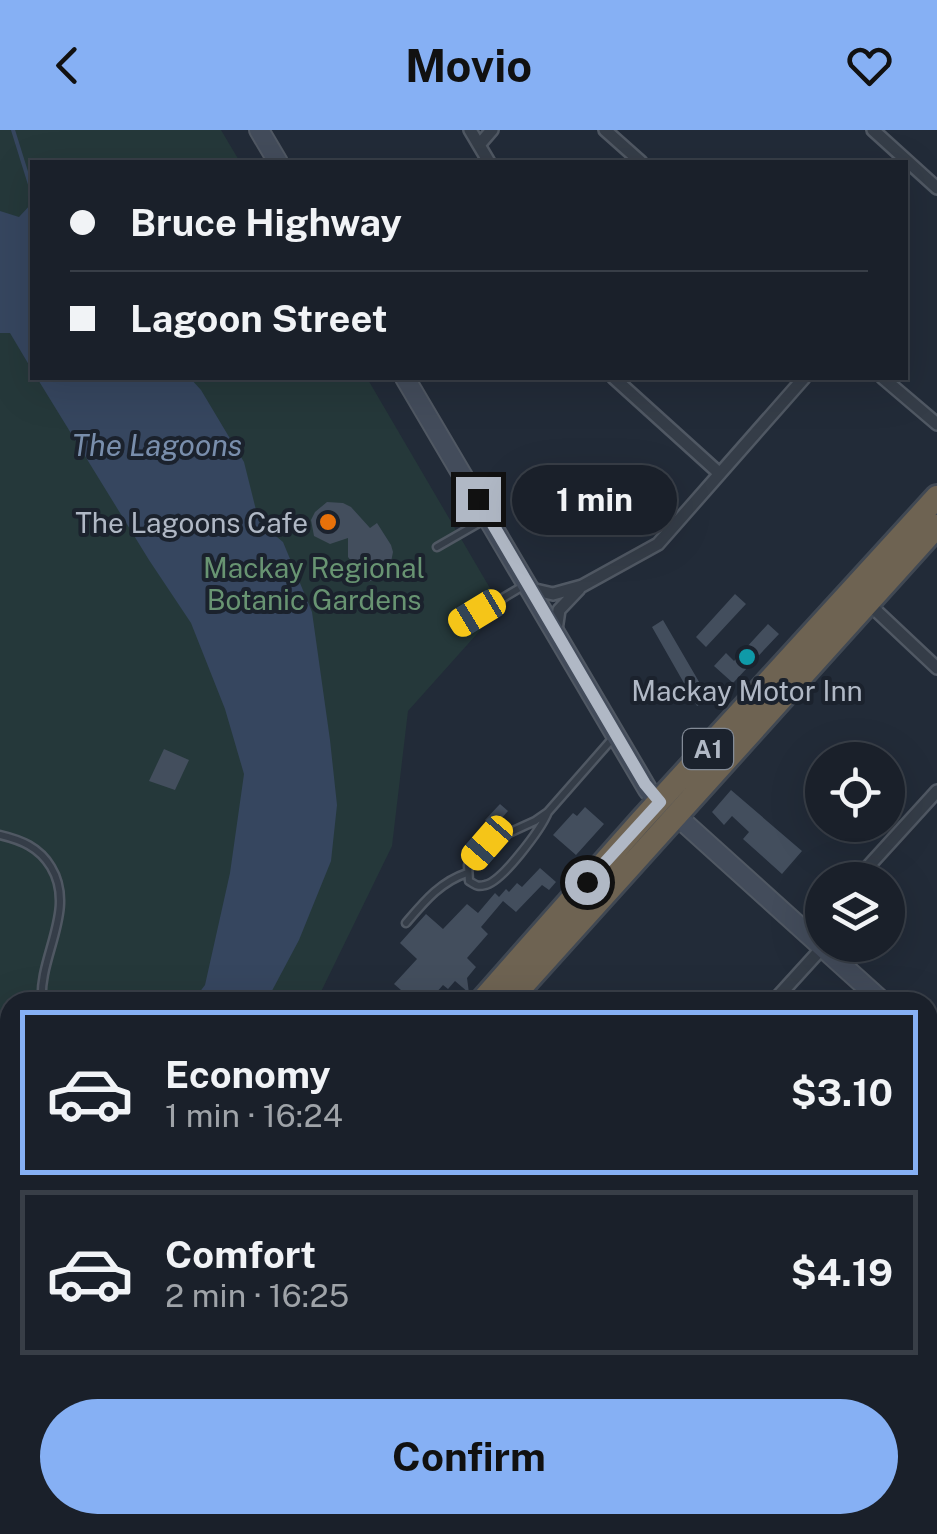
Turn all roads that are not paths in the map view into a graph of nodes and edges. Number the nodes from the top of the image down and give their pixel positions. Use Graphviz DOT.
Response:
graph roads {
  1 [pos="259,130"];
  2 [pos="470,130"];
  3 [pos="492,130"];
  4 [pos="605,130"];
  5 [pos="873,130"];
  6 [pos="479,145"];
  7 [pos="277,160"];
  8 [pos="488,160"];
  9 [pos="639,160"];
  10 [pos="906,160"];
  11 [pos="908,162"];
  12 [pos="937,188"];
  13 [pos="407,380"];
  14 [pos="616,380"];
  15 [pos="802,380"];
  16 [pos="885,380"];
  17 [pos="937,424"];
  18 [pos="719,473"];
  19 [pos="937,496"];
  20 [pos="488,518"];
  21 [pos="937,526"];
  22 [pos="437,547"];
  23 [pos="528,586"];
  24 [pos="582,586"];
  25 [pos="868,603"];
  26 [pos="456,626"];
  27 [pos="556,630"];
  28 [pos="937,668"];
  29 [pos="616,734"];
  30 [pos="937,791"];
  31 [pos="668,810"];
  32 [pos="548,812"];
  33 [pos="0,834"];
  34 [pos="872,862"];
  35 [pos="467,873"];
  36 [pos="406,923"];
  37 [pos="805,929"];
  38 [pos="809,962"];
  39 [pos="839,962"];
  40 [pos="41,992"];
  41 [pos="491,992"];
  42 [pos="516,992"];
  43 [pos="782,992"];
  44 [pos="872,992"];
  1 -- 7 [label="main road"];
  2 -- 6 [label="street"];
  3 -- 6 [label="street"];
  4 -- 9 [label="street"];
  5 -- 10 [label="street"];
  6 -- 8 [label="street"];
  11 -- 12 [label="street"];
  13 -- 20 [label="main road"];
  14 -- 18 [label="street"];
  15 -- 18 [label="street"];
  16 -- 17 [label="street"];
  18 -- 24 [label="street"];
  19 -- 31 [label="highway, A1"];
  20 -- 22 [label="lane"];
  20 -- 23 [label="main road"];
  21 -- 25 [label="highway, A1"];
  23 -- 24 [label="street"];
  23 -- 26 [label="lane"];
  23 -- 27 [label="main road"];
  24 -- 27 [label="street"];
  25 -- 28 [label="street"];
  25 -- 31 [label="highway, A1"];
  27 -- 29 [label="main road"];
  29 -- 31 [label="main road"];
  29 -- 32 [label="lane"];
  30 -- 34 [label="street"];
  31 -- 37 [label="main road"];
  31 -- 41 [label="highway, A1"];
  31 -- 42 [label="highway, A1"];
  32 -- 35 [label="lane"];
  32 -- 35 [label="lane"];
  33 -- 40 [label="lane"];
  35 -- 36 [label="lane"];
  38 -- 43 [label="street"];
  39 -- 44 [label="main road"];
}
